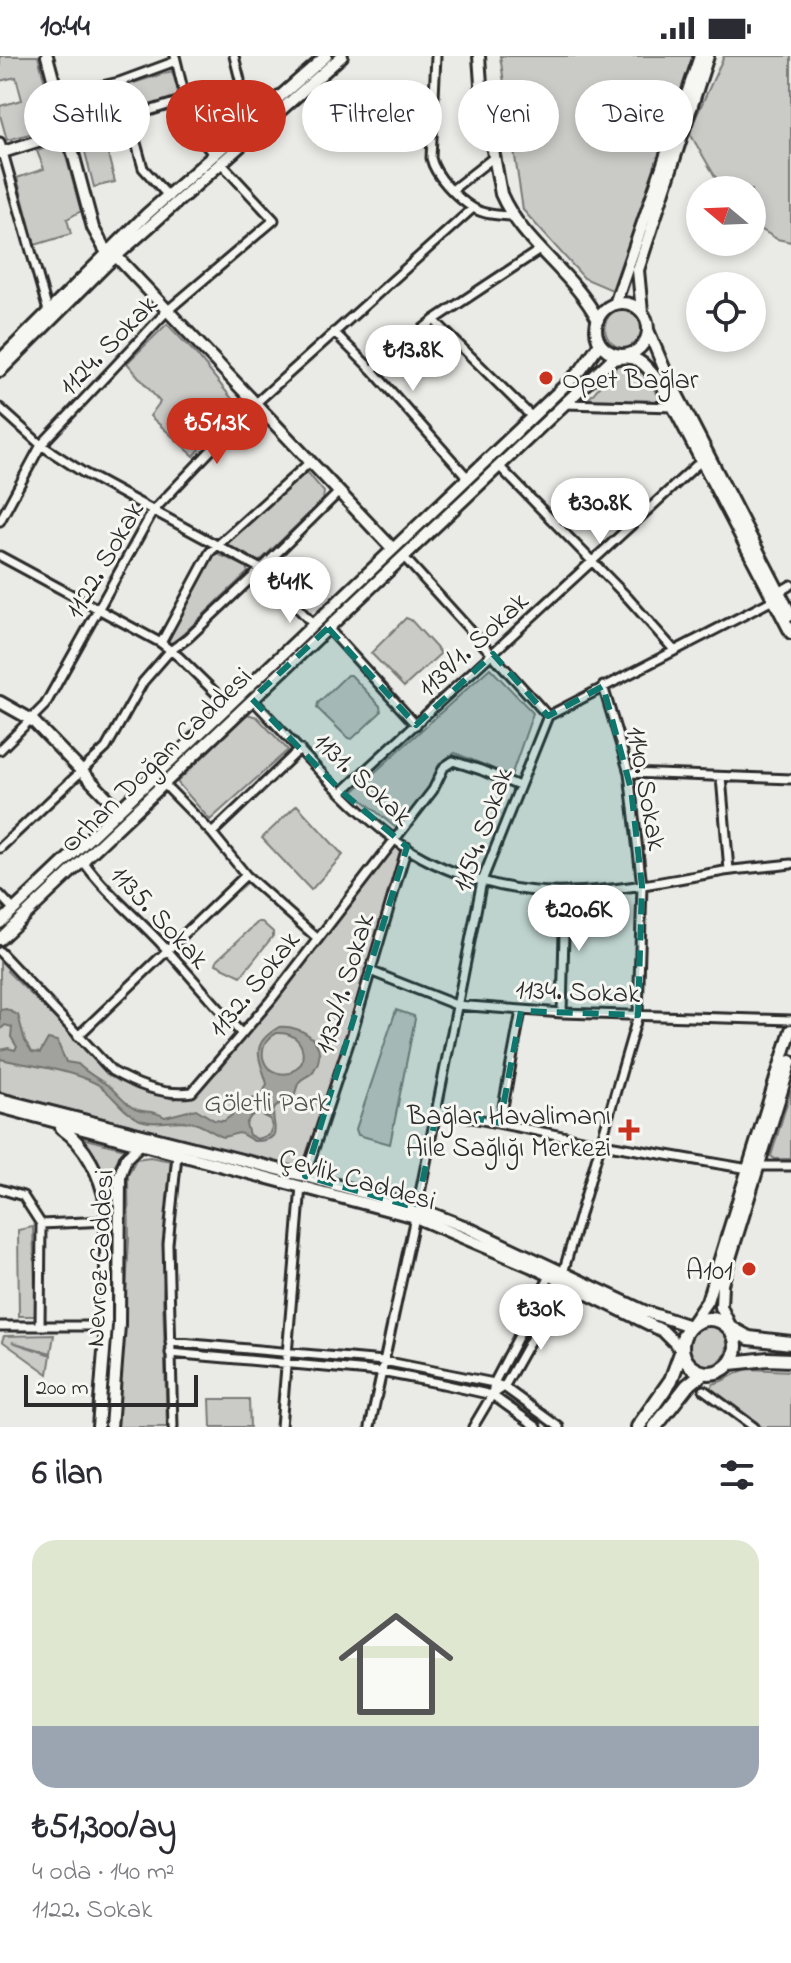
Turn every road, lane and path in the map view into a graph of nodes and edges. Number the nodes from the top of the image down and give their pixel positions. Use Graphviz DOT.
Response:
graph roads {
  1 [pos="47,56"];
  2 [pos="234,56"];
  3 [pos="326,56"];
  4 [pos="342,56"];
  5 [pos="436,56"];
  6 [pos="479,56"];
  7 [pos="700,56"];
  8 [pos="708,56"];
  9 [pos="175,58"];
  10 [pos="54,80"];
  11 [pos="124,80"];
  12 [pos="181,80"];
  13 [pos="240,80"];
  14 [pos="24,143"];
  15 [pos="1,149"];
  16 [pos="72,152"];
  17 [pos="139,152"];
  18 [pos="213,152"];
  19 [pos="494,157"];
  20 [pos="218,158"];
  21 [pos="452,190"];
  22 [pos="169,197"];
  23 [pos="473,208"];
  24 [pos="512,216"];
  25 [pos="541,249"];
  26 [pos="112,254"];
  27 [pos="579,288"];
  28 [pos="612,306"];
  29 [pos="48,311"];
  30 [pos="167,311"];
  31 [pos="642,312"];
  32 [pos="434,320"];
  33 [pos="598,320"];
  34 [pos="648,330"];
  35 [pos="334,332"];
  36 [pos="600,343"];
  37 [pos="626,355"];
  38 [pos="0,360"];
  39 [pos="372,370"];
  40 [pos="0,371"];
  41 [pos="256,403"];
  42 [pos="563,404"];
  43 [pos="675,407"];
  44 [pos="0,408"];
  45 [pos="532,417"];
  46 [pos="41,445"];
  47 [pos="702,460"];
  48 [pos="311,461"];
  49 [pos="499,466"];
  50 [pos="468,478"];
  51 [pos="338,493"];
  52 [pos="153,511"];
  53 [pos="0,521"];
  54 [pos="218,545"];
  55 [pos="392,548"];
  56 [pos="0,556"];
  57 [pos="403,556"];
  58 [pos="592,560"];
  59 [pos="261,569"];
  60 [pos="791,585"];
  61 [pos="776,596"];
  62 [pos="99,608"];
  63 [pos="791,615"];
  64 [pos="314,625"];
  65 [pos="328,628"];
  66 [pos="791,633"];
  67 [pos="161,643"];
  68 [pos="674,650"];
  69 [pos="170,651"];
  70 [pos="493,654"];
  71 [pos="603,686"];
  72 [pos="252,699"];
  73 [pos="0,702"];
  74 [pos="229,706"];
  75 [pos="548,716"];
  76 [pos="32,720"];
  77 [pos="416,725"];
  78 [pos="300,749"];
  79 [pos="0,750"];
  80 [pos="82,770"];
  81 [pos="629,773"];
  82 [pos="721,777"];
  83 [pos="791,779"];
  84 [pos="165,785"];
  85 [pos="519,786"];
  86 [pos="342,792"];
  87 [pos="119,810"];
  88 [pos="212,833"];
  89 [pos="395,839"];
  90 [pos="407,847"];
  91 [pos="0,848"];
  92 [pos="83,861"];
  93 [pos="791,864"];
  94 [pos="729,870"];
  95 [pos="246,875"];
  96 [pos="482,881"];
  97 [pos="642,886"];
  98 [pos="565,893"];
  99 [pos="0,895"];
  100 [pos="14,910"];
  101 [pos="0,923"];
  102 [pos="317,938"];
  103 [pos="0,939"];
  104 [pos="169,951"];
  105 [pos="0,952"];
  106 [pos="370,971"];
  107 [pos="456,1005"];
  108 [pos="521,1011"];
  109 [pos="562,1013"];
  110 [pos="638,1015"];
  111 [pos="791,1020"];
  112 [pos="791,1030"];
  113 [pos="242,1034"];
  114 [pos="78,1036"];
  115 [pos="791,1061"];
  116 [pos="0,1099"];
  117 [pos="0,1107"];
  118 [pos="437,1111"];
  119 [pos="53,1123"];
  120 [pos="500,1123"];
  121 [pos="602,1144"];
  122 [pos="139,1145"];
  123 [pos="177,1155"];
  124 [pos="791,1166"];
  125 [pos="754,1167"];
  126 [pos="303,1181"];
  127 [pos="0,1189"];
  128 [pos="416,1212"];
  129 [pos="107,1221"];
  130 [pos="41,1224"];
  131 [pos="550,1276"];
  132 [pos="563,1278"];
  133 [pos="0,1326"];
  134 [pos="40,1326"];
  135 [pos="106,1326"];
  136 [pos="690,1326"];
  137 [pos="731,1328"];
  138 [pos="534,1333"];
  139 [pos="520,1334"];
  140 [pos="170,1342"];
  141 [pos="791,1343"];
  142 [pos="224,1346"];
  143 [pos="682,1350"];
  144 [pos="287,1352"];
  145 [pos="170,1353"];
  146 [pos="325,1354"];
  147 [pos="234,1359"];
  148 [pos="791,1360"];
  149 [pos="384,1361"];
  150 [pos="731,1363"];
  151 [pos="286,1364"];
  152 [pos="336,1368"];
  153 [pos="381,1372"];
  154 [pos="436,1372"];
  155 [pos="703,1373"];
  156 [pos="494,1383"];
  157 [pos="443,1384"];
  158 [pos="504,1387"];
  159 [pos="704,1390"];
  160 [pos="492,1395"];
  161 [pos="554,1425"];
  162 [pos="98,1427"];
  163 [pos="111,1427"];
  164 [pos="173,1427"];
  165 [pos="281,1427"];
  166 [pos="370,1427"];
  167 [pos="473,1427"];
  168 [pos="537,1427"];
  169 [pos="638,1427"];
  170 [pos="655,1427"];
  171 [pos="754,1427"];
  1 -- 10 [label="main road"];
  2 -- 13 [label="street"];
  3 -- 20 [label="main road"];
  4 -- 20 [label="main road"];
  5 -- 21 [label="street"];
  6 -- 19 [label="main road"];
  7 -- 28 [label="main road"];
  8 -- 31 [label="main road"];
  9 -- 11 [label="street"];
  9 -- 12 [label="street"];
  14 -- 15 [label="main road"];
  15 -- 29 [label="street"];
  16 -- 26 [label="main road"];
  17 -- 22 [label="street"];
  18 -- 20 [label="street"];
  19 -- 21 [label="street"];
  19 -- 24 [label="main road"];
  20 -- 22 [label="main road"];
  20 -- 26 [label="main road"];
  20 -- 30 [label="street, 1124. Sokak"];
  21 -- 23 [label="street"];
  22 -- 26 [label="main road"];
  23 -- 24 [label="street"];
  23 -- 35 [label="street, 1122. Sokak"];
  24 -- 25 [label="main road"];
  25 -- 27 [label="main road"];
  25 -- 32 [label="street"];
  26 -- 29 [label="main road"];
  26 -- 30 [label="main road"];
  26 -- 40 [label="main road"];
  27 -- 28 [label="main road"];
  27 -- 33 [label="main road"];
  28 -- 31 [label="main road"];
  28 -- 33 [label="main road"];
  29 -- 38 [label="main road"];
  30 -- 41 [label="main road"];
  30 -- 46 [label="street, 1124. Sokak"];
  31 -- 34 [label="main road"];
  32 -- 39 [label="street"];
  32 -- 45 [label="street"];
  33 -- 36 [label="main road"];
  34 -- 37 [label="main road"];
  34 -- 61 [label="main road"];
  35 -- 39 [label="street"];
  35 -- 41 [label="street, 1122. Sokak"];
  36 -- 37 [label="main road"];
  36 -- 45 [label="main road"];
  37 -- 42 [label="main road, Orhan Doğan Caddesi"];
  37 -- 43 [label="main road"];
  39 -- 50 [label="street"];
  41 -- 48 [label="main road"];
  41 -- 52 [label="street, 1122. Sokak"];
  42 -- 43 [label="street"];
  42 -- 49 [label="main road, Orhan Doğan Caddesi"];
  43 -- 47 [label="main road"];
  44 -- 46 [label="street"];
  45 -- 50 [label="main road"];
  46 -- 52 [label="street"];
  46 -- 53 [label="street, 1124. Sokak"];
  47 -- 58 [label="street, 1139/1. Sokak"];
  47 -- 61 [label="main road"];
  48 -- 51 [label="main road"];
  48 -- 54 [label="street"];
  49 -- 57 [label="main road, Orhan Doğan Caddesi"];
  49 -- 58 [label="street"];
  50 -- 55 [label="main road"];
  51 -- 55 [label="main road"];
  51 -- 59 [label="street"];
  52 -- 54 [label="street"];
  52 -- 62 [label="street, 1122. Sokak"];
  54 -- 59 [label="street"];
  54 -- 67 [label="street"];
  55 -- 64 [label="main road"];
  56 -- 62 [label="street"];
  57 -- 65 [label="main road, Orhan Doğan Caddesi"];
  57 -- 70 [label="street"];
  58 -- 68 [label="street"];
  58 -- 70 [label="street, 1139/1. Sokak"];
  59 -- 64 [label="street"];
  59 -- 69 [label="street"];
  60 -- 61 [label="street"];
  61 -- 63 [label="main road"];
  61 -- 66 [label="main road"];
  61 -- 68 [label="street"];
  62 -- 67 [label="street"];
  62 -- 76 [label="street, 1122. Sokak"];
  64 -- 74 [label="main road"];
  65 -- 72 [label="main road, Orhan Doğan Caddesi"];
  65 -- 77 [label="street"];
  67 -- 69 [label="street"];
  68 -- 71 [label="street"];
  69 -- 74 [label="street"];
  69 -- 80 [label="street"];
  70 -- 75 [label="street"];
  70 -- 77 [label="street, 1139/1. Sokak"];
  71 -- 75 [label="street"];
  71 -- 81 [label="street, 1140. Sokak"];
  72 -- 78 [label="street, 1131. Sokak"];
  72 -- 84 [label="main road, Orhan Doğan Caddesi"];
  73 -- 76 [label="main road"];
  74 -- 87 [label="main road"];
  75 -- 85 [label="street, 1154. Sokak"];
  76 -- 79 [label="street, 1122. Sokak"];
  76 -- 80 [label="main road"];
  77 -- 86 [label="street, 1139/1. Sokak"];
  78 -- 86 [label="street, 1131. Sokak"];
  78 -- 88 [label="street"];
  80 -- 87 [label="main road"];
  80 -- 91 [label="street"];
  81 -- 82 [label="street"];
  81 -- 97 [label="street, 1140. Sokak"];
  82 -- 83 [label="street"];
  82 -- 94 [label="street"];
  84 -- 88 [label="street"];
  84 -- 92 [label="main road, Orhan Doğan Caddesi"];
  85 -- 89 [label="street, 1132. Sokak"];
  85 -- 96 [label="street, 1154. Sokak"];
  86 -- 89 [label="street, 1131. Sokak"];
  87 -- 100 [label="main road"];
  88 -- 95 [label="street"];
  89 -- 90 [label="street, 1131. Sokak"];
  89 -- 102 [label="street, 1132. Sokak"];
  90 -- 96 [label="street, 1131. Sokak"];
  90 -- 106 [label="street, 1132/1. Sokak"];
  92 -- 103 [label="main road, Orhan Doğan Caddesi"];
  92 -- 104 [label="street, 1135. Sokak"];
  93 -- 94 [label="street, 1131. Sokak"];
  94 -- 97 [label="street, 1131. Sokak"];
  95 -- 102 [label="street"];
  95 -- 104 [label="street"];
  96 -- 98 [label="street, 1131. Sokak"];
  96 -- 107 [label="street, 1154. Sokak"];
  97 -- 98 [label="street, 1131. Sokak"];
  97 -- 110 [label="street, 1140. Sokak"];
  98 -- 109 [label="street"];
  99 -- 100 [label="street"];
  100 -- 101 [label="main road"];
  102 -- 113 [label="street, 1132. Sokak"];
  104 -- 113 [label="street, 1135. Sokak"];
  104 -- 114 [label="street"];
  105 -- 114 [label="street, 1132. Sokak"];
  106 -- 107 [label="street, 1134. Sokak"];
  106 -- 126 [label="street, 1132/1. Sokak"];
  107 -- 108 [label="street, 1134. Sokak"];
  107 -- 118 [label="street, 1154. Sokak"];
  108 -- 109 [label="street, 1134. Sokak"];
  108 -- 120 [label="street"];
  109 -- 110 [label="street, 1134. Sokak"];
  110 -- 111 [label="street, 1134. Sokak"];
  110 -- 121 [label="street, 1140. Sokak"];
  112 -- 125 [label="main road"];
  113 -- 114 [label="street, 1132. Sokak"];
  115 -- 125 [label="main road"];
  116 -- 126 [label="main road, Çevlik Caddesi"];
  117 -- 119 [label="main road, Çevlik Caddesi"];
  118 -- 120 [label="street"];
  118 -- 128 [label="street, 1154. Sokak"];
  119 -- 122 [label="main road, Çevlik Caddesi"];
  119 -- 129 [label="main road, Nevroz Caddesi"];
  120 -- 121 [label="street"];
  121 -- 125 [label="street"];
  121 -- 132 [label="street, 1140. Sokak"];
  122 -- 123 [label="main road, Çevlik Caddesi"];
  122 -- 163 [label="main road, Nevroz Caddesi"];
  123 -- 126 [label="main road, Çevlik Caddesi"];
  123 -- 140 [label="street"];
  124 -- 125 [label="street"];
  125 -- 136 [label="main road"];
  125 -- 137 [label="main road"];
  126 -- 128 [label="main road, Çevlik Caddesi"];
  126 -- 144 [label="street, 1132/1. Sokak"];
  127 -- 130 [label="street"];
  128 -- 131 [label="main road, Çevlik Caddesi"];
  128 -- 132 [label="main road, Çevlik Caddesi"];
  128 -- 149 [label="street, 1154. Sokak"];
  129 -- 130 [label="street"];
  129 -- 135 [label="main road, Nevroz Caddesi"];
  130 -- 134 [label="street"];
  131 -- 132 [label="main road, Çevlik Caddesi"];
  131 -- 139 [label="street"];
  132 -- 136 [label="main road, Çevlik Caddesi"];
  132 -- 138 [label="street, 1140. Sokak"];
  132 -- 143 [label="main road, Çevlik Caddesi"];
  133 -- 134 [label="street"];
  134 -- 135 [label="street"];
  135 -- 162 [label="main road, Nevroz Caddesi"];
  136 -- 137 [label="highway"];
  136 -- 143 [label="highway"];
  137 -- 141 [label="highway"];
  137 -- 150 [label="highway"];
  138 -- 139 [label="street"];
  138 -- 158 [label="street, 1140. Sokak"];
  139 -- 156 [label="street"];
  140 -- 142 [label="street"];
  140 -- 145 [label="street"];
  142 -- 144 [label="street"];
  142 -- 147 [label="street"];
  143 -- 155 [label="highway"];
  143 -- 169 [label="highway"];
  144 -- 146 [label="street"];
  144 -- 151 [label="street, 1132/1. Sokak"];
  145 -- 147 [label="street"];
  145 -- 164 [label="street"];
  146 -- 149 [label="street"];
  146 -- 152 [label="street"];
  147 -- 151 [label="street"];
  148 -- 150 [label="highway"];
  149 -- 153 [label="street, 1154. Sokak"];
  149 -- 154 [label="street"];
  150 -- 155 [label="highway"];
  151 -- 152 [label="street"];
  151 -- 165 [label="street, 1132/1. Sokak"];
  152 -- 153 [label="street"];
  153 -- 157 [label="street"];
  153 -- 166 [label="street, 1154. Sokak"];
  154 -- 156 [label="street"];
  154 -- 157 [label="street"];
  155 -- 170 [label="highway"];
  156 -- 158 [label="street"];
  156 -- 160 [label="street"];
  157 -- 160 [label="street"];
  158 -- 160 [label="street"];
  158 -- 161 [label="street"];
  159 -- 171 [label="street"];
  160 -- 167 [label="street"];
  160 -- 168 [label="street"];
}
